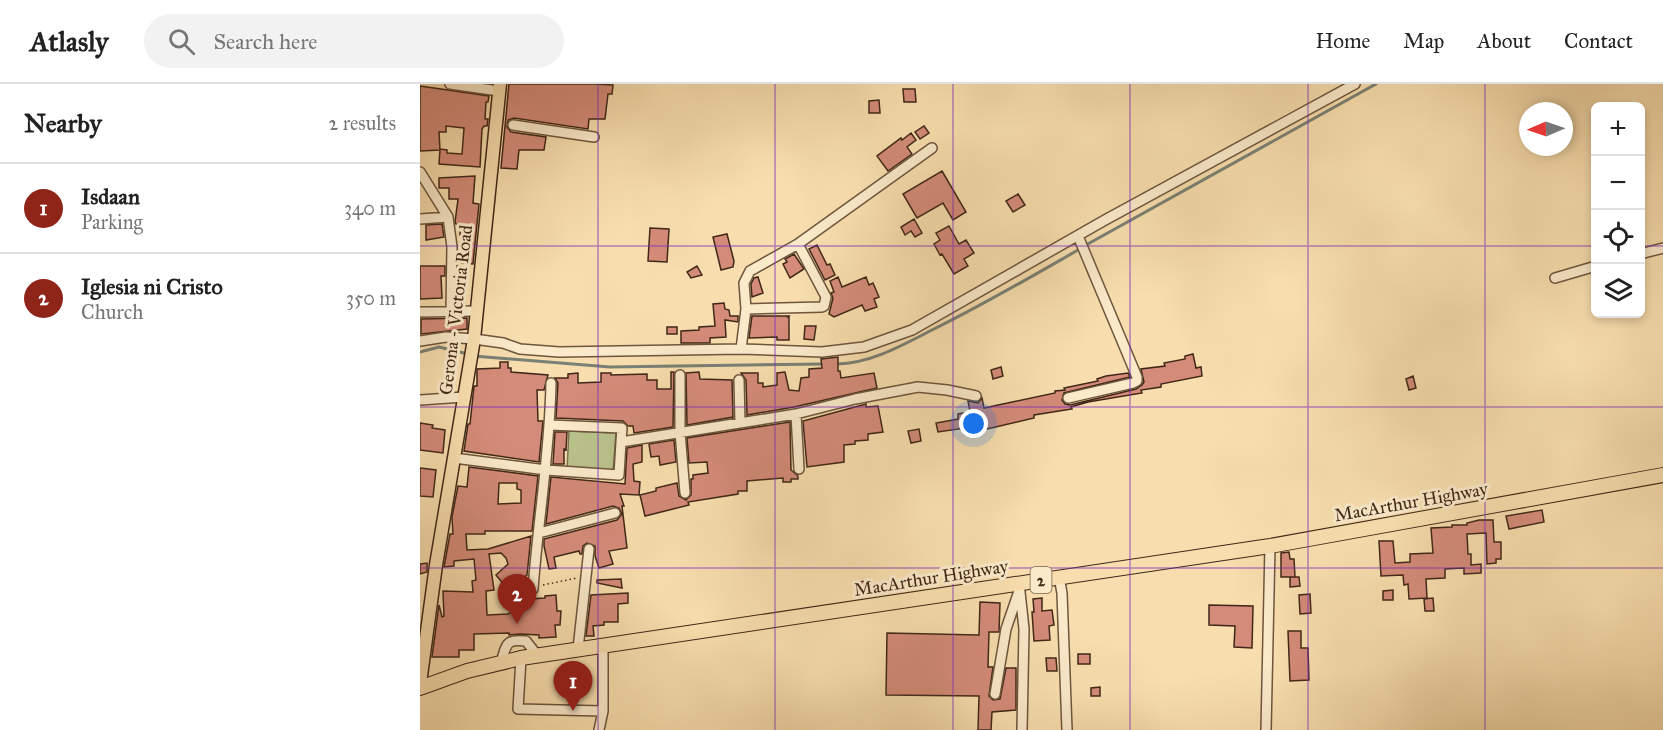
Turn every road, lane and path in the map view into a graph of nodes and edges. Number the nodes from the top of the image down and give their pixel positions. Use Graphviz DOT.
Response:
graph roads {
  1 [pos="450,84"];
  2 [pos="1355,84"];
  3 [pos="500,87"];
  4 [pos="505,124"];
  5 [pos="594,137"];
  6 [pos="932,148"];
  7 [pos="420,172"];
  8 [pos="448,218"];
  9 [pos="420,219"];
  10 [pos="1078,236"];
  11 [pos="798,244"];
  12 [pos="1663,248"];
  13 [pos="1645,253"];
  14 [pos="1591,267"];
  15 [pos="1555,278"];
  16 [pos="746,309"];
  17 [pos="451,311"];
  18 [pos="476,311"];
  19 [pos="420,312"];
  20 [pos="420,341"];
  21 [pos="473,342"];
  22 [pos="741,349"];
  23 [pos="680,375"];
  24 [pos="739,380"];
  25 [pos="551,383"];
  26 [pos="976,396"];
  27 [pos="464,397"];
  28 [pos="1068,398"];
  29 [pos="420,400"];
  30 [pos="796,414"];
  31 [pos="740,423"];
  32 [pos="550,425"];
  33 [pos="680,432"];
  34 [pos="621,442"];
  35 [pos="454,458"];
  36 [pos="799,469"];
  37 [pos="546,470"];
  38 [pos="1663,475"];
  39 [pos="685,493"];
  40 [pos="615,513"];
  41 [pos="539,533"];
  42 [pos="1270,546"];
  43 [pos="589,549"];
  44 [pos="586,576"];
  45 [pos="1059,577"];
  46 [pos="1020,586"];
  47 [pos="533,588"];
  48 [pos="603,645"];
  49 [pos="578,649"];
  50 [pos="537,655"];
  51 [pos="521,658"];
  52 [pos="501,662"];
  53 [pos="420,683"];
  54 [pos="420,688"];
  55 [pos="995,694"];
  56 [pos="603,711"];
  57 [pos="599,730"];
  58 [pos="1022,730"];
  59 [pos="1067,730"];
  60 [pos="1266,730"];
  1 -- 3 [label="street"];
  2 -- 10 [label="street"];
  3 -- 4 [label="main road, Gerona - Victoria Road"];
  4 -- 5 [label="street"];
  4 -- 18 [label="main road, Gerona - Victoria Road"];
  6 -- 11 [label="street"];
  7 -- 8 [label="street"];
  8 -- 9 [label="street"];
  8 -- 17 [label="street"];
  10 -- 22 [label="street"];
  10 -- 28 [label="street"];
  11 -- 16 [label="street"];
  11 -- 16 [label="street"];
  12 -- 13 [label="street"];
  14 -- 15 [label="street"];
  16 -- 22 [label="street"];
  17 -- 18 [label="street"];
  17 -- 19 [label="street"];
  18 -- 21 [label="main road, Gerona - Victoria Road"];
  20 -- 21 [label="street"];
  21 -- 22 [label="street"];
  21 -- 27 [label="main road, Gerona - Victoria Road"];
  23 -- 33 [label="street"];
  24 -- 31 [label="street"];
  25 -- 32 [label="street"];
  26 -- 30 [label="street"];
  27 -- 29 [label="street"];
  27 -- 35 [label="main road, Gerona - Victoria Road"];
  30 -- 31 [label="street"];
  30 -- 36 [label="street"];
  31 -- 33 [label="street"];
  32 -- 34 [label="street"];
  32 -- 37 [label="street"];
  33 -- 34 [label="street"];
  33 -- 39 [label="street"];
  34 -- 37 [label="street"];
  35 -- 37 [label="street"];
  35 -- 53 [label="main road, Gerona - Victoria Road"];
  37 -- 41 [label="street"];
  38 -- 42 [label="highway, MacArthur Highway / 2"];
  40 -- 41 [label="street"];
  41 -- 47 [label="street"];
  42 -- 45 [label="highway, MacArthur Highway / 2"];
  42 -- 60 [label="street"];
  43 -- 44 [label="street"];
  44 -- 47 [label="path"];
  44 -- 49 [label="street"];
  45 -- 46 [label="highway, MacArthur Highway / 2"];
  45 -- 59 [label="street"];
  46 -- 48 [label="highway, MacArthur Highway / 2"];
  46 -- 55 [label="street"];
  46 -- 58 [label="street"];
  48 -- 49 [label="highway, MacArthur Highway / 2"];
  48 -- 56 [label="street"];
  49 -- 50 [label="highway, MacArthur Highway / 2"];
  50 -- 51 [label="highway, MacArthur Highway / 2"];
  50 -- 52 [label="street"];
  51 -- 52 [label="highway, MacArthur Highway / 2"];
  51 -- 56 [label="street"];
  52 -- 54 [label="highway, MacArthur Highway / 2"];
  56 -- 57 [label="street"];
}
